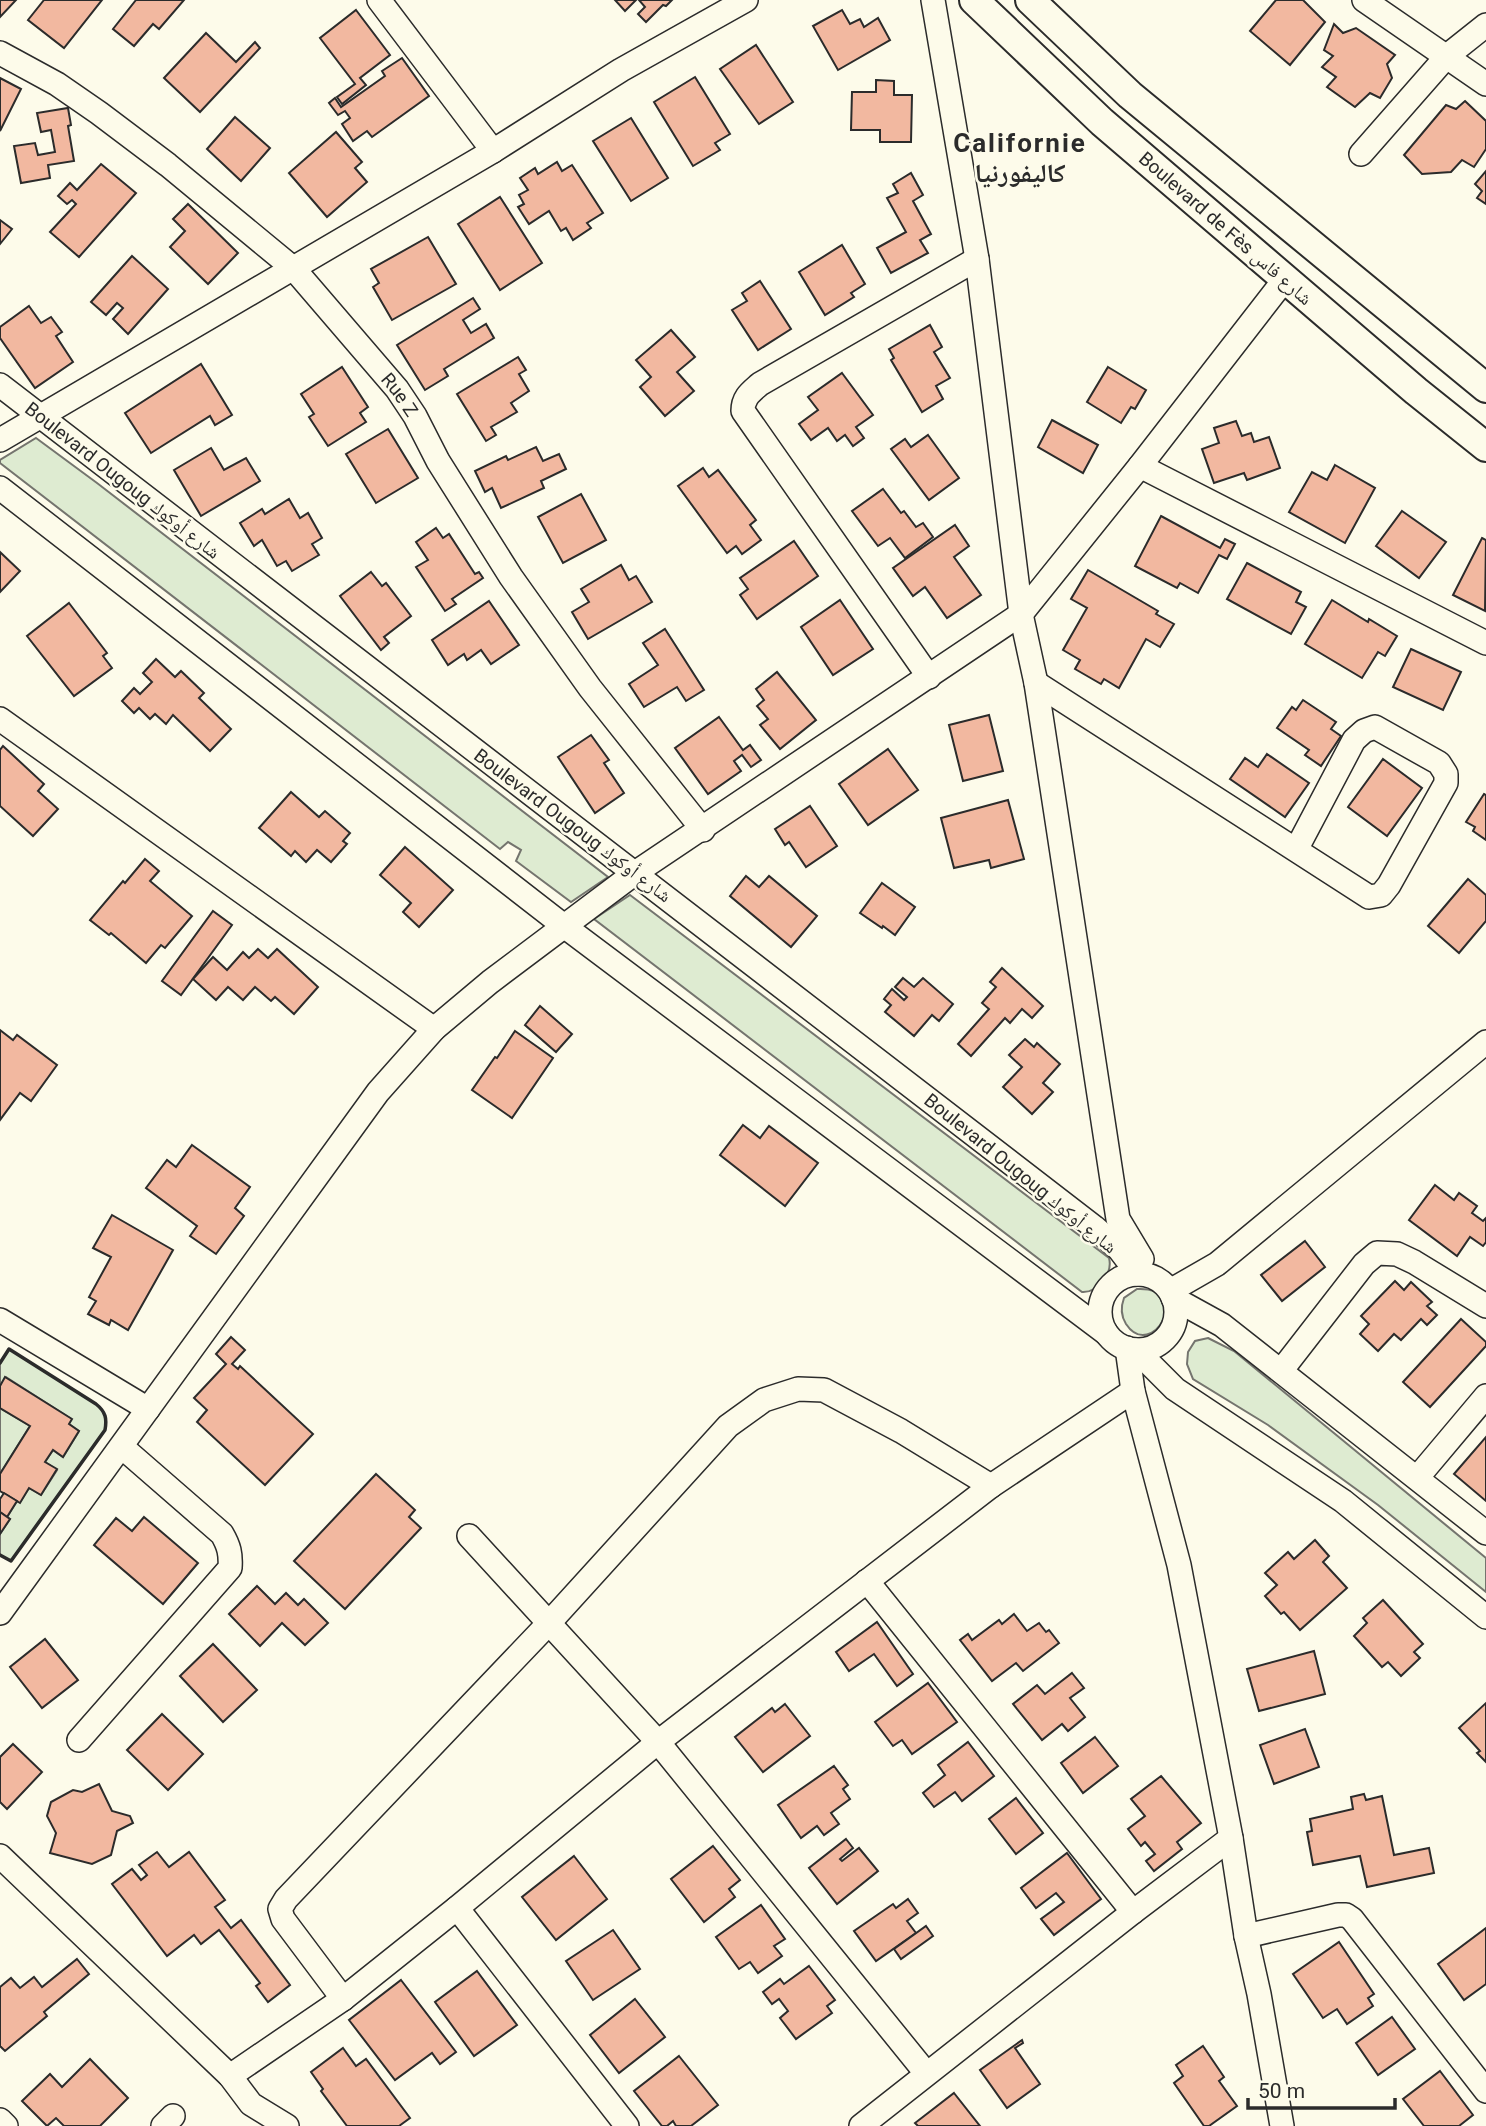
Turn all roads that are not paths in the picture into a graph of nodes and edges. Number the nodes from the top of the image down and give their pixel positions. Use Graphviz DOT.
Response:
graph roads {
  1 [pos="379,0"];
  2 [pos="974,0"];
  3 [pos="1030,0"];
  4 [pos="1364,0"];
  5 [pos="932,1"];
  6 [pos="736,2"];
  7 [pos="1486,25"];
  8 [pos="0,53"];
  9 [pos="1447,56"];
  10 [pos="1486,84"];
  11 [pos="494,151"];
  12 [pos="1362,155"];
  13 [pos="977,259"];
  14 [pos="294,269"];
  15 [pos="1285,279"];
  16 [pos="0,385"];
  17 [pos="1486,388"];
  18 [pos="41,417"];
  19 [pos="0,440"];
  20 [pos="1486,447"];
  21 [pos="1140,467"];
  22 [pos="0,488"];
  23 [pos="1021,614"];
  24 [pos="1486,643"];
  25 [pos="929,677"];
  26 [pos="1036,683"];
  27 [pos="0,719"];
  28 [pos="703,830"];
  29 [pos="1296,850"];
  30 [pos="635,873"];
  31 [pos="564,926"];
  32 [pos="434,1029"];
  33 [pos="1486,1042"];
  34 [pos="1158,1285"];
  35 [pos="1486,1306"];
  36 [pos="0,1320"];
  37 [pos="1106,1333"];
  38 [pos="1131,1349"];
  39 [pos="1280,1371"];
  40 [pos="1133,1391"];
  41 [pos="1486,1396"];
  42 [pos="148,1409"];
  43 [pos="122,1447"];
  44 [pos="1417,1478"];
  45 [pos="991,1486"];
  46 [pos="1486,1533"];
  47 [pos="469,1536"];
  48 [pos="867,1581"];
  49 [pos="0,1613"];
  50 [pos="1486,1617"];
  51 [pos="549,1623"];
  52 [pos="79,1740"];
  53 [pos="658,1742"];
  54 [pos="1231,1838"];
  55 [pos="0,1856"];
  56 [pos="457,1908"];
  57 [pos="1133,1912"];
  58 [pos="1246,1936"];
  59 [pos="344,1999"];
  60 [pos="926,2073"];
  61 [pos="230,2076"];
  62 [pos="1486,2091"];
  63 [pos="0,2120"];
  64 [pos="6,2126"];
  65 [pos="287,2126"];
  66 [pos="627,2126"];
  67 [pos="861,2126"];
  68 [pos="1282,2126"];
  1 -- 11 [label="street"];
  2 -- 15 [label="main road, Boulevard de Fès شارع فاس"];
  3 -- 17 [label="main road, Boulevard de Fès شارع فاس"];
  4 -- 9 [label="street"];
  5 -- 13 [label="street"];
  6 -- 11 [label="street"];
  7 -- 9 [label="street"];
  8 -- 14 [label="street, Rue Z"];
  9 -- 10 [label="street"];
  9 -- 12 [label="street"];
  11 -- 14 [label="street"];
  13 -- 23 [label="street"];
  13 -- 25 [label="street"];
  14 -- 18 [label="street"];
  14 -- 28 [label="street, Rue Z"];
  15 -- 20 [label="main road, Boulevard de Fès شارع فاس"];
  15 -- 21 [label="street"];
  16 -- 18 [label="street, Boulevard Ougoug شارع أوكوك"];
  18 -- 19 [label="street"];
  18 -- 30 [label="street, Boulevard Ougoug شارع أوكوك"];
  21 -- 23 [label="street"];
  21 -- 24 [label="street"];
  22 -- 31 [label="street"];
  23 -- 25 [label="street"];
  23 -- 26 [label="street"];
  25 -- 28 [label="street"];
  26 -- 29 [label="street"];
  26 -- 34 [label="street"];
  27 -- 32 [label="street"];
  28 -- 30 [label="street"];
  29 -- 29 [label="street"];
  30 -- 31 [label="street"];
  30 -- 34 [label="street, Boulevard Ougoug شارع أوكوك"];
  31 -- 32 [label="street"];
  31 -- 37 [label="street"];
  32 -- 42 [label="street"];
  33 -- 34 [label="street"];
  34 -- 37 [label="street"];
  34 -- 38 [label="street"];
  34 -- 39 [label="street, Boulevard Ougoug شارع أوكوك"];
  35 -- 39 [label="street"];
  36 -- 42 [label="street"];
  37 -- 38 [label="street"];
  38 -- 40 [label="street"];
  38 -- 50 [label="street"];
  39 -- 44 [label="street, Boulevard Ougoug شارع أوكوك"];
  40 -- 45 [label="street"];
  40 -- 54 [label="street"];
  41 -- 44 [label="street"];
  42 -- 43 [label="street"];
  43 -- 49 [label="street"];
  43 -- 52 [label="street"];
  44 -- 46 [label="street, Boulevard Ougoug شارع أوكوك"];
  45 -- 48 [label="street"];
  45 -- 51 [label="street"];
  47 -- 51 [label="street"];
  48 -- 53 [label="street"];
  48 -- 57 [label="street"];
  51 -- 53 [label="street"];
  51 -- 59 [label="street"];
  53 -- 56 [label="street"];
  53 -- 60 [label="street"];
  54 -- 57 [label="street"];
  54 -- 58 [label="street"];
  55 -- 61 [label="street"];
  56 -- 59 [label="street"];
  56 -- 66 [label="street"];
  57 -- 60 [label="street"];
  58 -- 62 [label="street"];
  58 -- 68 [label="street"];
  59 -- 61 [label="street"];
  60 -- 67 [label="street"];
  61 -- 65 [label="street"];
  63 -- 64 [label="street"];
}
